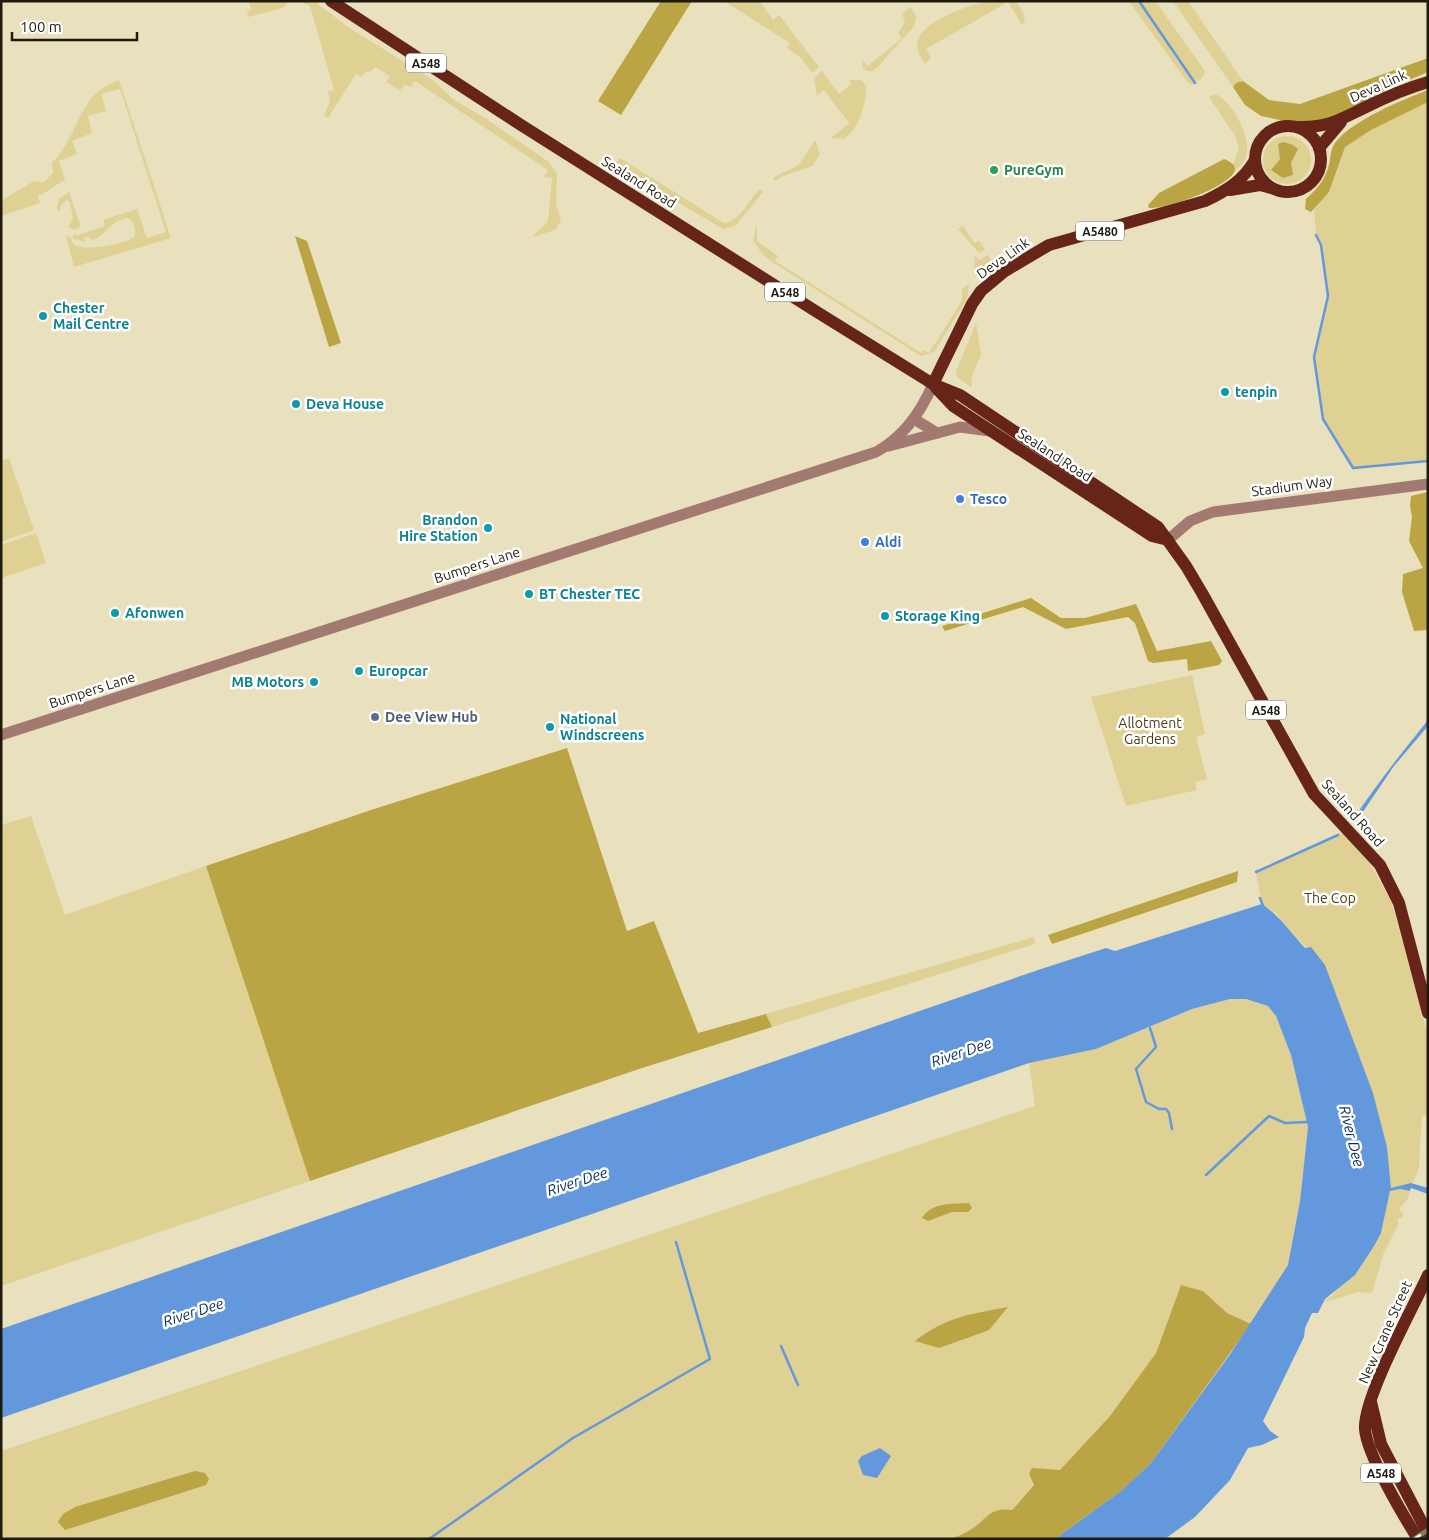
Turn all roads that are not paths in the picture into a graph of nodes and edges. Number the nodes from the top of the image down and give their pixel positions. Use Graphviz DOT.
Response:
graph roads {
  1 [pos="331,1"];
  2 [pos="1428,82"];
  3 [pos="1342,120"];
  4 [pos="1297,127"];
  5 [pos="1319,148"];
  6 [pos="1256,160"];
  7 [pos="1274,188"];
  8 [pos="1228,190"];
  9 [pos="933,384"];
  10 [pos="914,419"];
  11 [pos="991,431"];
  12 [pos="937,433"];
  13 [pos="885,447"];
  14 [pos="1426,484"];
  15 [pos="1168,540"];
  16 [pos="1,735"];
  17 [pos="1428,1013"];
  18 [pos="1428,1275"];
  19 [pos="1371,1402"];
  20 [pos="1428,1534"];
  21 [pos="1418,1539"];
  1 -- 9 [label="main road, Sealand Road / A548"];
  2 -- 3 [label="main road, Deva Link / A5480"];
  3 -- 4 [label="main road, Deva Link / A5480"];
  3 -- 5 [label="main road, Deva Link / A5480"];
  4 -- 5 [label="main road"];
  4 -- 6 [label="main road, A5480"];
  5 -- 7 [label="main road, A5480"];
  6 -- 7 [label="main road"];
  6 -- 8 [label="main road, Deva Link / A5480"];
  7 -- 8 [label="main road, Deva Link / A5480"];
  8 -- 9 [label="main road, Deva Link / A5480"];
  9 -- 10 [label="street, Bumpers Lane"];
  9 -- 11 [label="main road, Sealand Road / A548"];
  9 -- 15 [label="main road, Sealand Road / A548"];
  10 -- 12 [label="street"];
  10 -- 13 [label="street, Bumpers Lane"];
  11 -- 12 [label="street"];
  11 -- 15 [label="main road, Sealand Road / A548"];
  12 -- 13 [label="street"];
  13 -- 16 [label="street, Bumpers Lane"];
  14 -- 15 [label="street, Stadium Way"];
  15 -- 17 [label="main road, Sealand Road / A548"];
  18 -- 19 [label="main road, New Crane Street / A548"];
  19 -- 20 [label="main road, New Crane Street / A548"];
  19 -- 21 [label="main road, New Crane Street / A548"];
}
